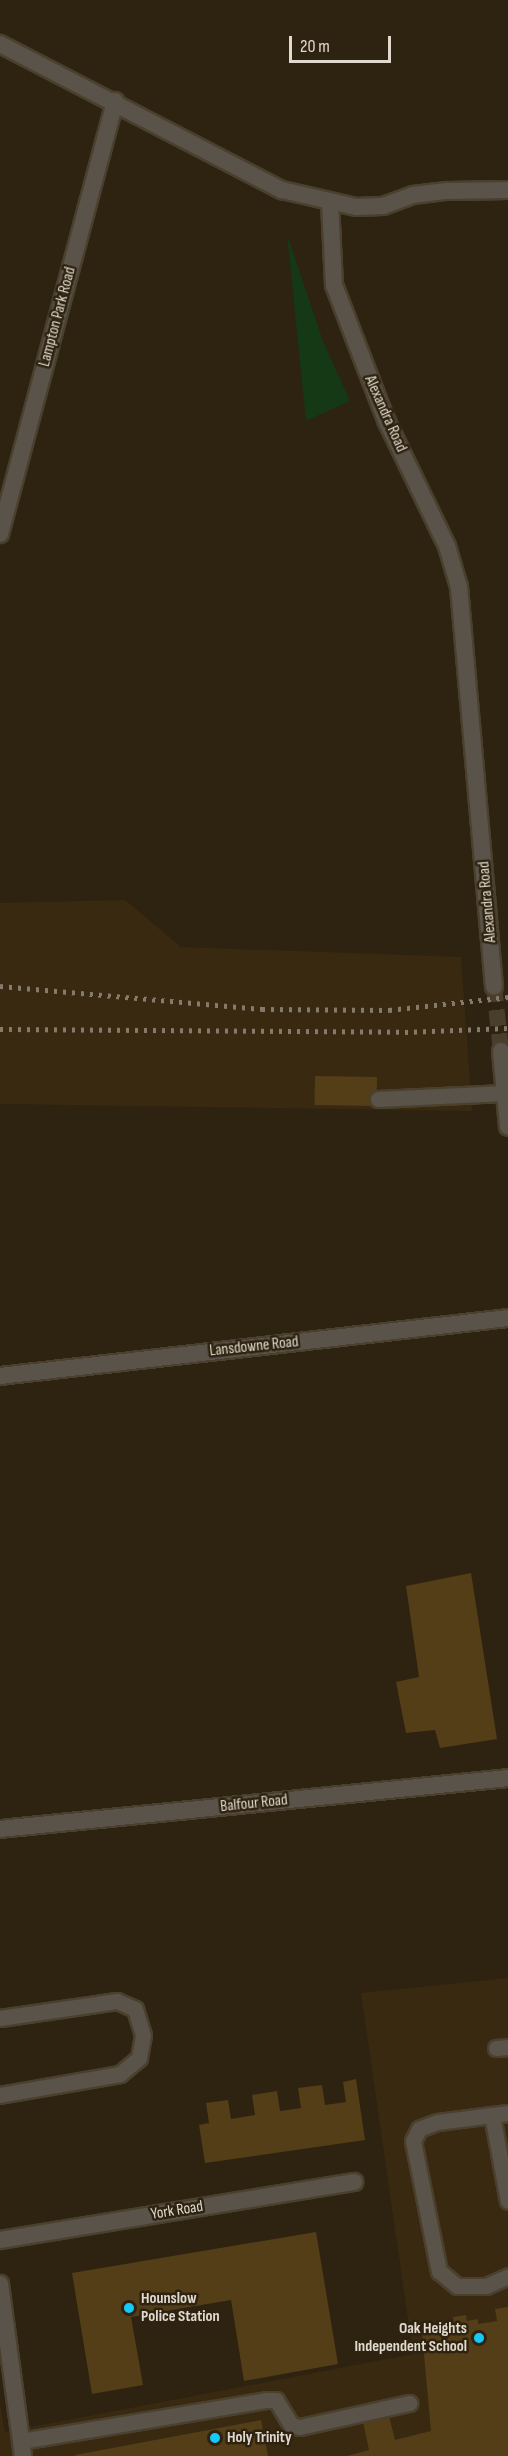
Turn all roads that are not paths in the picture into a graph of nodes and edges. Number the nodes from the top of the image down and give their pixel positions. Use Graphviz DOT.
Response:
graph roads {
  1 [pos="0,44"];
  2 [pos="116,101"];
  3 [pos="508,190"];
  4 [pos="330,203"];
  5 [pos="0,534"];
  6 [pos="494,986"];
  7 [pos="501,1052"];
  8 [pos="504,1093"];
  9 [pos="378,1099"];
  10 [pos="508,1127"];
  11 [pos="508,1318"];
  12 [pos="0,1376"];
  13 [pos="508,1778"];
  14 [pos="0,1829"];
  15 [pos="0,2018"];
  16 [pos="0,2095"];
  17 [pos="508,2113"];
  18 [pos="492,2115"];
  19 [pos="354,2182"];
  20 [pos="508,2201"];
  21 [pos="0,2240"];
  22 [pos="508,2276"];
  23 [pos="0,2284"];
  24 [pos="409,2403"];
  25 [pos="22,2448"];
  1 -- 2 [label="street"];
  2 -- 4 [label="street"];
  2 -- 5 [label="street, Lampton Park Road"];
  3 -- 4 [label="street"];
  4 -- 6 [label="street, Alexandra Road"];
  7 -- 8 [label="street"];
  8 -- 9 [label="lane"];
  8 -- 10 [label="street"];
  11 -- 12 [label="street, Lansdowne Road"];
  13 -- 14 [label="street, Balfour Road"];
  15 -- 16 [label="lane"];
  17 -- 18 [label="lane"];
  18 -- 20 [label="lane"];
  18 -- 22 [label="lane"];
  19 -- 21 [label="street, York Road"];
  23 -- 25 [label="street"];
  24 -- 25 [label="lane"];
}
